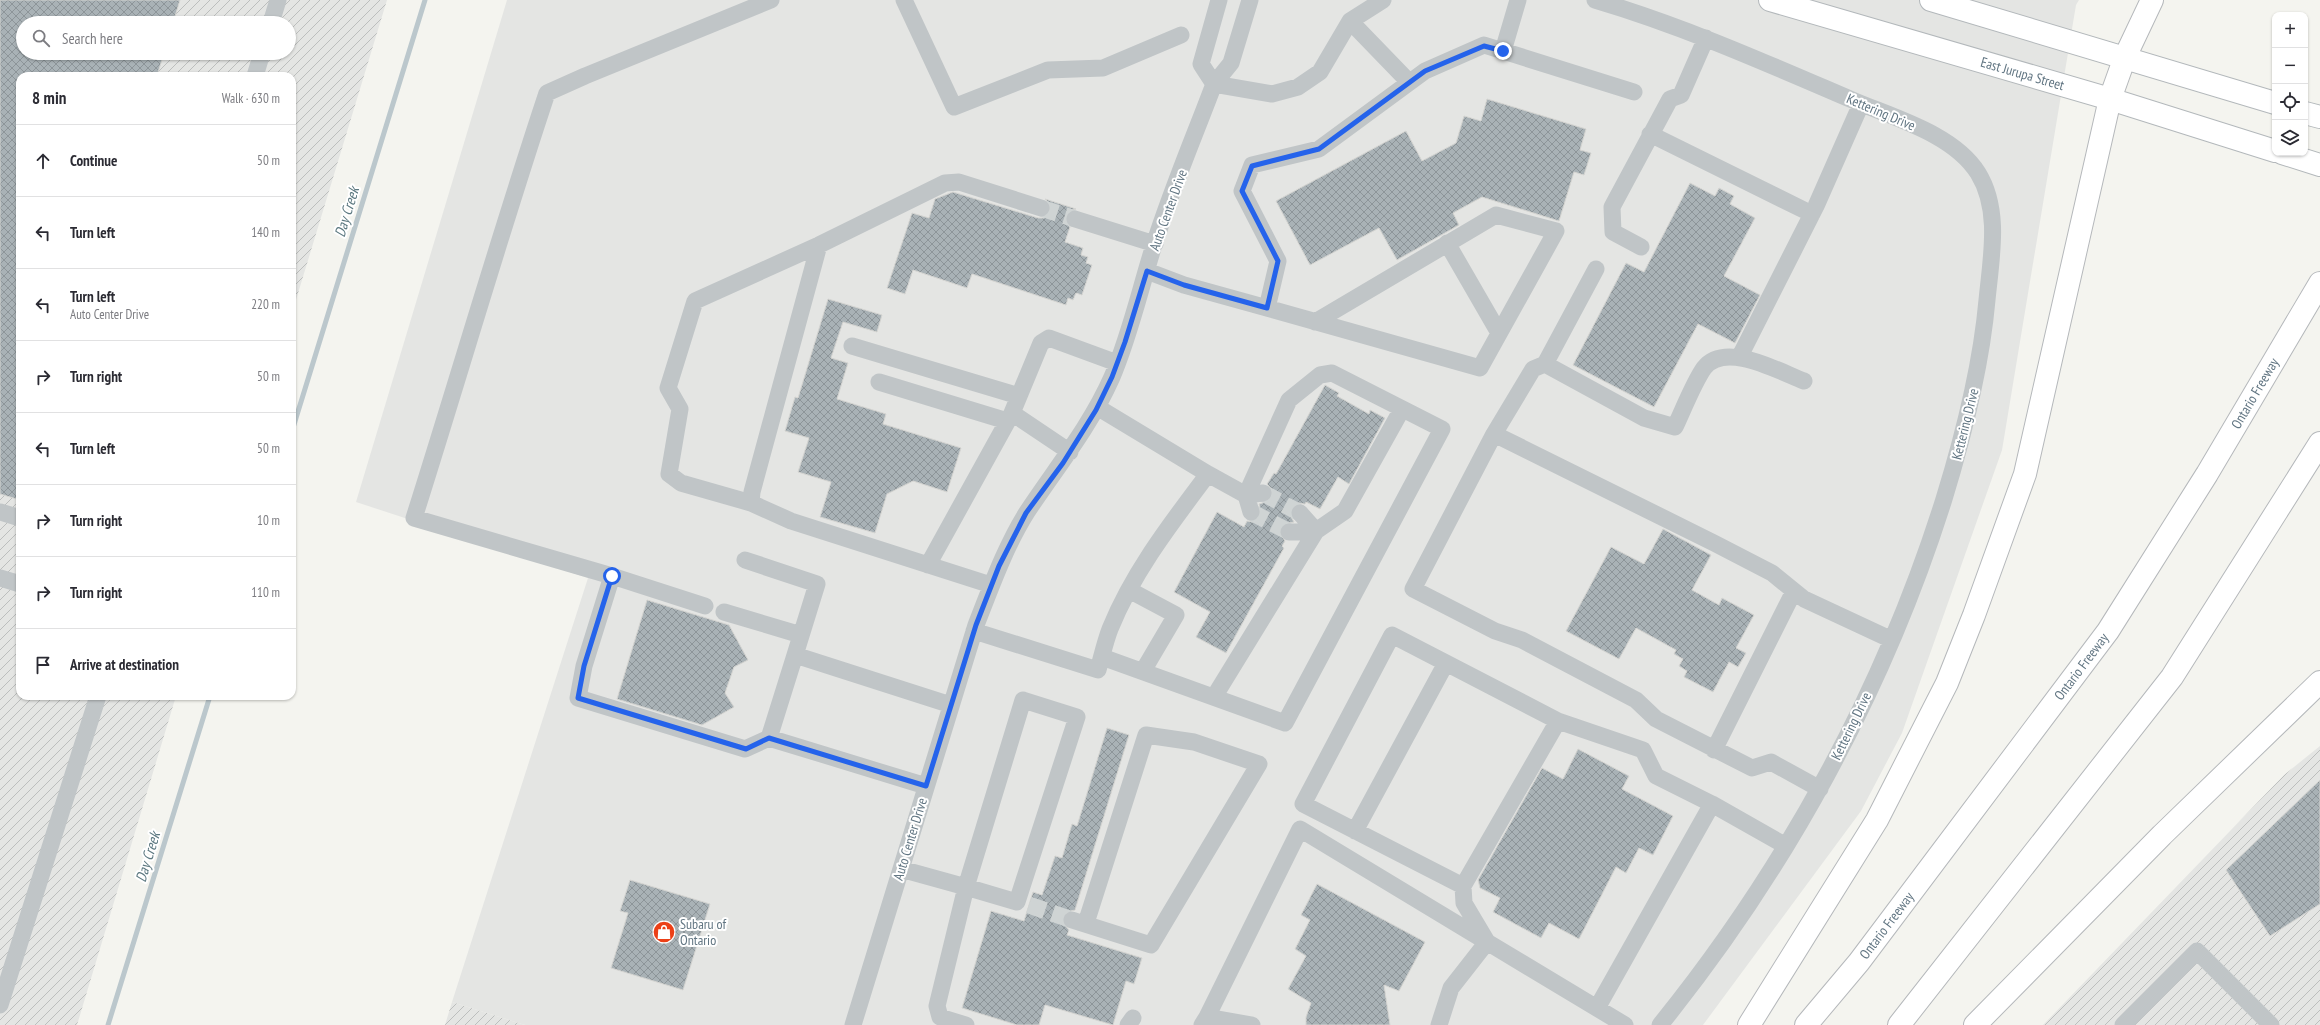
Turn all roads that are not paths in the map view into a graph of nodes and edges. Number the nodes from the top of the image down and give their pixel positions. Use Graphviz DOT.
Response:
graph roads {
  1 [pos="278,0"];
  2 [pos="771,0"];
  3 [pos="904,0"];
  4 [pos="1219,0"];
  5 [pos="1250,0"];
  6 [pos="1383,0"];
  7 [pos="1518,0"];
  8 [pos="1596,0"];
  9 [pos="1770,0"];
  10 [pos="1931,0"];
  11 [pos="2152,0"];
  12 [pos="273,16"];
  13 [pos="1350,21"];
  14 [pos="1181,35"];
  15 [pos="1706,38"];
  16 [pos="1503,51"];
  17 [pos="2125,57"];
  18 [pos="260,60"];
  19 [pos="256,72"];
  20 [pos="1409,82"];
  21 [pos="1214,84"];
  22 [pos="1634,92"];
  23 [pos="2110,99"];
  24 [pos="2272,102"];
  25 [pos="1861,104"];
  26 [pos="2308,114"];
  27 [pos="2320,117"];
  28 [pos="1650,134"];
  29 [pos="2272,150"];
  30 [pos="2292,156"];
  31 [pos="2320,164"];
  32 [pos="1041,208"];
  33 [pos="1812,214"];
  34 [pos="1075,219"];
  35 [pos="1447,243"];
  36 [pos="1155,244"];
  37 [pos="819,245"];
  38 [pos="1641,247"];
  39 [pos="1596,269"];
  40 [pos="1147,271"];
  41 [pos="2320,283"];
  42 [pos="1267,308"];
  43 [pos="1315,322"];
  44 [pos="1499,333"];
  45 [pos="852,346"];
  46 [pos="1740,356"];
  47 [pos="1117,363"];
  48 [pos="1545,364"];
  49 [pos="1804,380"];
  50 [pos="879,382"];
  51 [pos="1019,396"];
  52 [pos="1097,407"];
  53 [pos="1402,408"];
  54 [pos="1010,417"];
  55 [pos="1494,434"];
  56 [pos="2320,443"];
  57 [pos="1070,452"];
  58 [pos="1208,474"];
  59 [pos="1263,493"];
  60 [pos="1246,495"];
  61 [pos="751,503"];
  62 [pos="0,512"];
  63 [pos="1252,512"];
  64 [pos="1300,513"];
  65 [pos="16,517"];
  66 [pos="1316,531"];
  67 [pos="1289,532"];
  68 [pos="745,560"];
  69 [pos="928,565"];
  70 [pos="612,576"];
  71 [pos="0,578"];
  72 [pos="16,583"];
  73 [pos="991,585"];
  74 [pos="1129,590"];
  75 [pos="1794,591"];
  76 [pos="705,606"];
  77 [pos="724,612"];
  78 [pos="974,632"];
  79 [pos="801,635"];
  80 [pos="1892,640"];
  81 [pos="795,655"];
  82 [pos="1102,657"];
  83 [pos="1446,663"];
  84 [pos="1143,671"];
  85 [pos="2320,682"];
  86 [pos="1214,697"];
  87 [pos="97,700"];
  88 [pos="951,705"];
  89 [pos="1558,721"];
  90 [pos="769,738"];
  91 [pos="1714,750"];
  92 [pos="926,786"];
  93 [pos="1820,789"];
  94 [pos="1712,804"];
  95 [pos="1356,830"];
  96 [pos="1786,846"];
  97 [pos="901,869"];
  98 [pos="1463,886"];
  99 [pos="966,887"];
  100 [pos="1079,922"];
  101 [pos="1487,942"];
  102 [pos="0,1005"];
  103 [pos="1597,1008"];
  104 [pos="941,1021"];
  105 [pos="1204,1021"];
  106 [pos="853,1025"];
  107 [pos="966,1025"];
  108 [pos="1252,1025"];
  109 [pos="1439,1025"];
  110 [pos="1625,1025"];
  111 [pos="1660,1025"];
  112 [pos="1749,1025"];
  113 [pos="1806,1025"];
  114 [pos="1899,1025"];
  115 [pos="1975,1025"];
  116 [pos="2123,1025"];
  117 [pos="2271,1025"];
  1 -- 12 [label="street"];
  2 -- 70 [label="street"];
  3 -- 14 [label="street"];
  4 -- 21 [label="street"];
  5 -- 21 [label="street, Auto Center Drive"];
  6 -- 13 [label="street"];
  7 -- 16 [label="street"];
  8 -- 15 [label="street, Kettering Drive"];
  9 -- 23 [label="main road, East Jurupa Street"];
  10 -- 17 [label="main road"];
  11 -- 17 [label="main road"];
  13 -- 20 [label="street"];
  13 -- 21 [label="street"];
  15 -- 25 [label="street, Kettering Drive"];
  15 -- 28 [label="street"];
  16 -- 20 [label="street"];
  16 -- 22 [label="street"];
  17 -- 23 [label="main road"];
  17 -- 24 [label="main road"];
  18 -- 19 [label="street"];
  20 -- 42 [label="street"];
  21 -- 36 [label="street, Auto Center Drive"];
  23 -- 29 [label="main road, East Jurupa Street"];
  23 -- 112 [label="main road"];
  25 -- 33 [label="street"];
  25 -- 80 [label="street, Kettering Drive"];
  26 -- 27 [label="main road"];
  28 -- 33 [label="street"];
  28 -- 38 [label="street"];
  30 -- 31 [label="main road"];
  32 -- 37 [label="street"];
  33 -- 46 [label="street"];
  34 -- 36 [label="street"];
  35 -- 43 [label="street"];
  35 -- 44 [label="street"];
  35 -- 44 [label="street"];
  36 -- 40 [label="street, Auto Center Drive"];
  37 -- 61 [label="street"];
  37 -- 61 [label="street"];
  39 -- 48 [label="street"];
  40 -- 42 [label="street"];
  40 -- 47 [label="street, Auto Center Drive"];
  41 -- 113 [label="main road, Ontario Freeway"];
  42 -- 43 [label="street"];
  43 -- 44 [label="street"];
  45 -- 51 [label="street"];
  46 -- 48 [label="street"];
  46 -- 49 [label="street"];
  47 -- 51 [label="street"];
  47 -- 52 [label="street, Auto Center Drive"];
  48 -- 55 [label="street"];
  50 -- 54 [label="street"];
  51 -- 54 [label="street"];
  52 -- 57 [label="street, Auto Center Drive"];
  52 -- 58 [label="street"];
  53 -- 60 [label="street"];
  53 -- 66 [label="street"];
  53 -- 86 [label="street"];
  54 -- 57 [label="street"];
  54 -- 69 [label="street"];
  55 -- 75 [label="street"];
  55 -- 91 [label="street"];
  56 -- 114 [label="main road"];
  57 -- 73 [label="street, Auto Center Drive"];
  58 -- 60 [label="street"];
  58 -- 74 [label="street"];
  59 -- 60 [label="street"];
  60 -- 63 [label="street"];
  61 -- 69 [label="street"];
  62 -- 65 [label="street"];
  64 -- 66 [label="street"];
  66 -- 67 [label="street"];
  66 -- 86 [label="street"];
  68 -- 79 [label="street"];
  69 -- 73 [label="street"];
  70 -- 76 [label="street"];
  70 -- 90 [label="street"];
  71 -- 72 [label="street"];
  73 -- 78 [label="street, Auto Center Drive"];
  74 -- 82 [label="street"];
  74 -- 84 [label="street"];
  75 -- 80 [label="street"];
  75 -- 91 [label="street"];
  77 -- 79 [label="street"];
  78 -- 82 [label="street"];
  78 -- 88 [label="street, Auto Center Drive"];
  79 -- 81 [label="street"];
  80 -- 93 [label="street, Kettering Drive"];
  81 -- 88 [label="street"];
  81 -- 90 [label="street"];
  82 -- 84 [label="street"];
  83 -- 89 [label="street"];
  83 -- 95 [label="street"];
  83 -- 95 [label="street"];
  84 -- 86 [label="street"];
  85 -- 115 [label="main road"];
  87 -- 102 [label="street"];
  88 -- 92 [label="street, Auto Center Drive"];
  89 -- 94 [label="street"];
  89 -- 98 [label="street"];
  90 -- 92 [label="street"];
  91 -- 93 [label="street"];
  92 -- 97 [label="street, Auto Center Drive"];
  93 -- 96 [label="street, Kettering Drive"];
  94 -- 96 [label="street"];
  94 -- 103 [label="street"];
  95 -- 98 [label="street"];
  96 -- 111 [label="street, Kettering Drive"];
  97 -- 99 [label="street"];
  97 -- 106 [label="street, Auto Center Drive"];
  98 -- 101 [label="street"];
  99 -- 99 [label="street"];
  99 -- 104 [label="street"];
  100 -- 100 [label="street"];
  101 -- 103 [label="street"];
  101 -- 105 [label="street"];
  101 -- 109 [label="street"];
  103 -- 110 [label="street"];
  104 -- 107 [label="street"];
  105 -- 108 [label="street"];
  116 -- 117 [label="street"];
}
